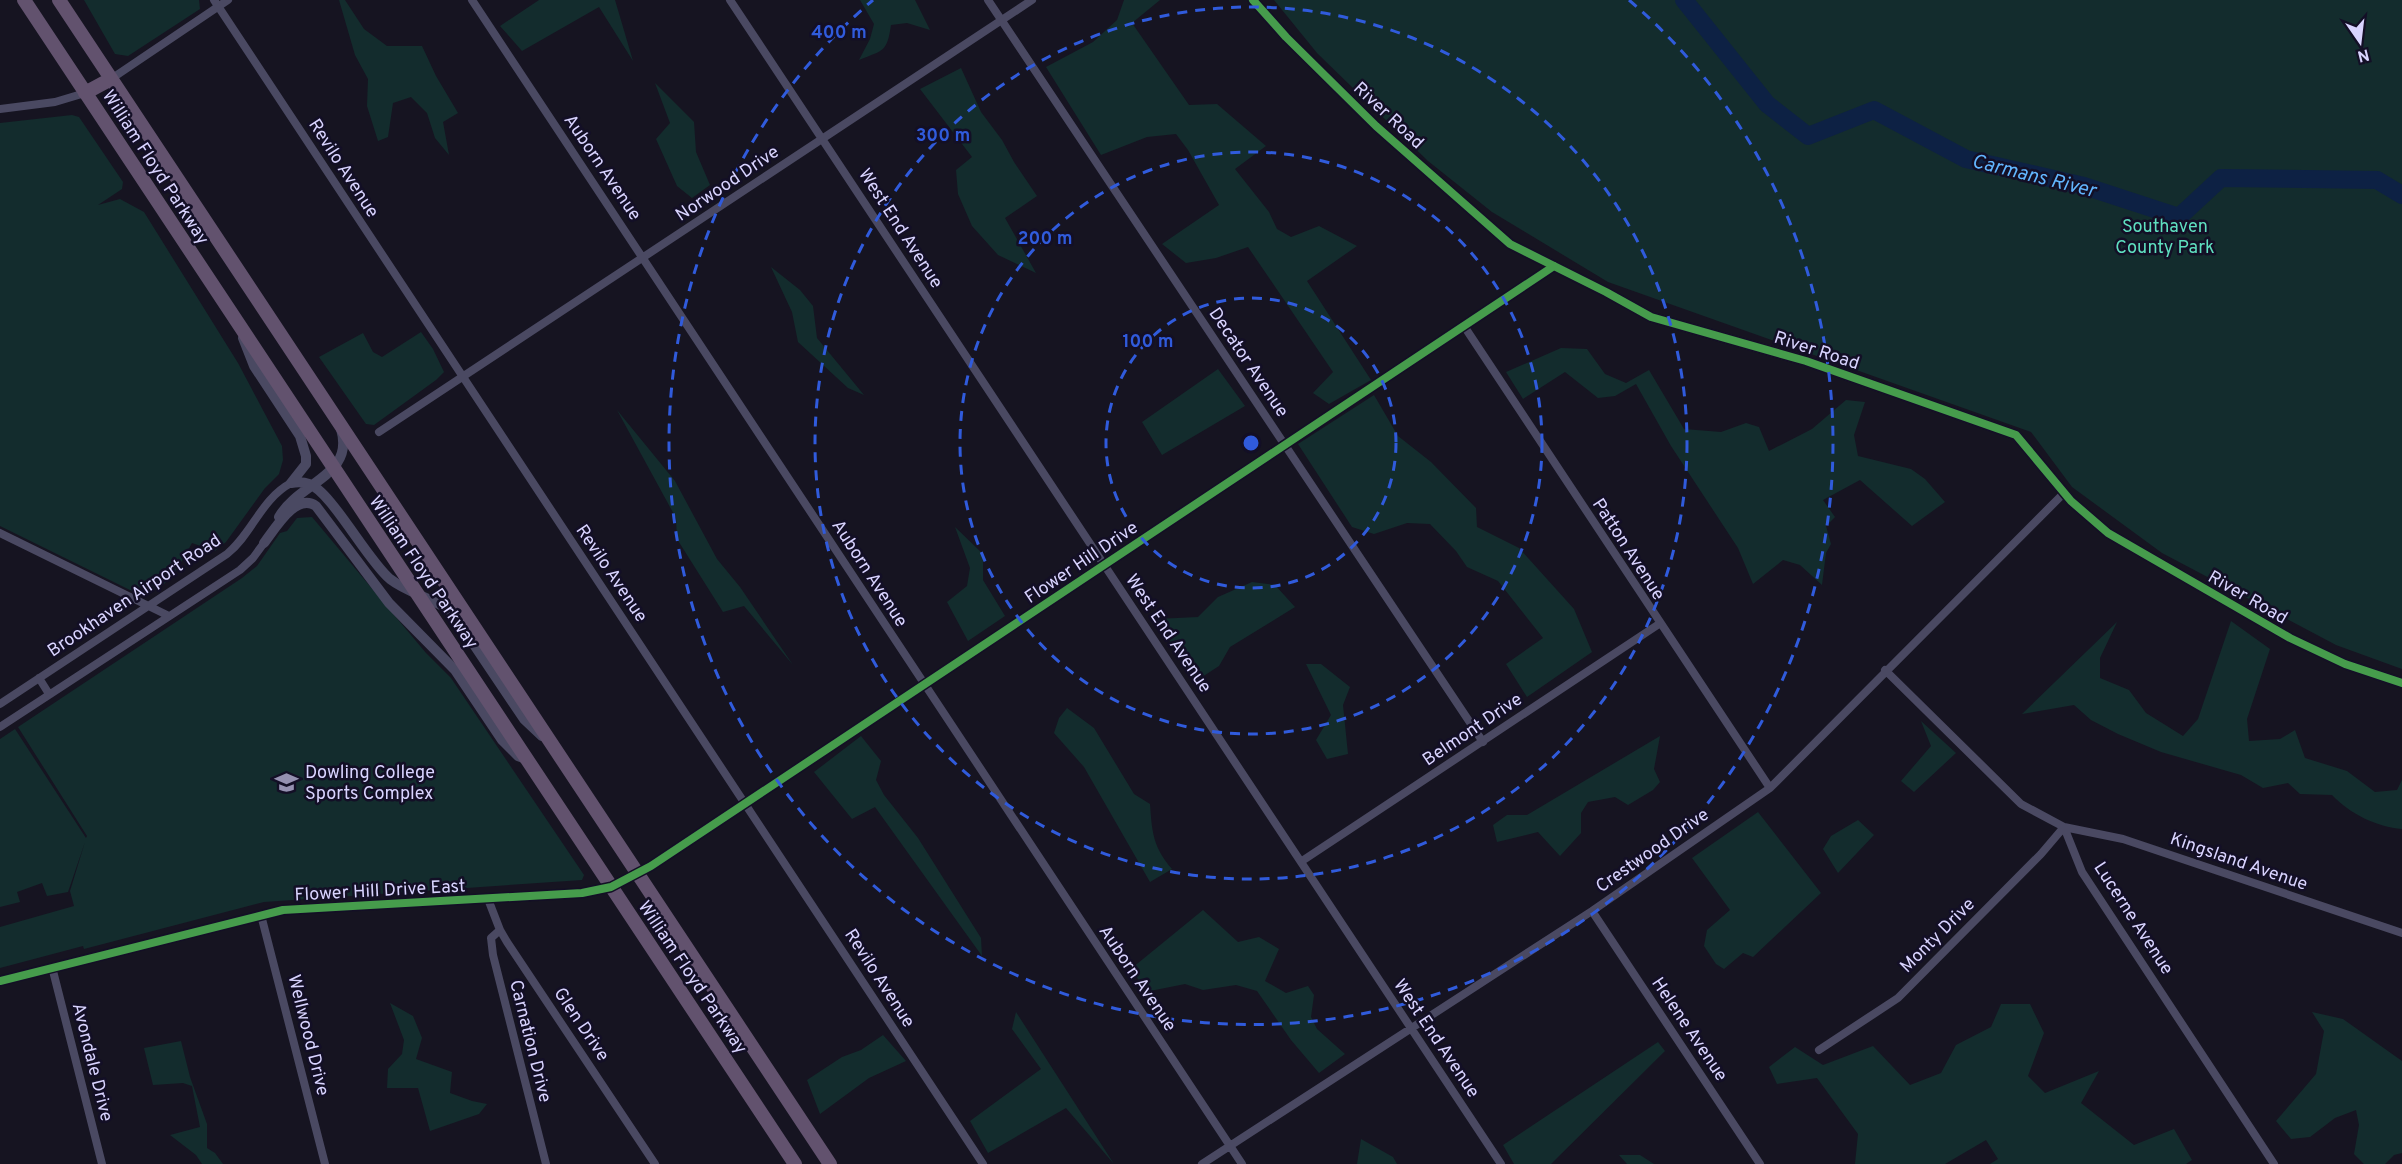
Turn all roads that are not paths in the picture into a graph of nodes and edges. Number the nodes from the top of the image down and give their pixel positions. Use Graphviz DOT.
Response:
graph roads {
  1 [pos="24,0"];
  2 [pos="59,0"];
  3 [pos="228,0"];
  4 [pos="472,0"];
  5 [pos="730,0"];
  6 [pos="988,0"];
  7 [pos="1032,0"];
  8 [pos="1253,0"];
  9 [pos="216,3"];
  10 [pos="1002,21"];
  11 [pos="111,79"];
  12 [pos="85,93"];
  13 [pos="0,110"];
  14 [pos="822,139"];
  15 [pos="643,258"];
  16 [pos="1554,266"];
  17 [pos="237,322"];
  18 [pos="1464,326"];
  19 [pos="463,377"];
  20 [pos="339,422"];
  21 [pos="379,432"];
  22 [pos="1284,445"];
  23 [pos="334,469"];
  24 [pos="291,483"];
  25 [pos="311,485"];
  26 [pos="2064,493"];
  27 [pos="0,533"];
  28 [pos="264,543"];
  29 [pos="1104,564"];
  30 [pos="417,594"];
  31 [pos="148,606"];
  32 [pos="169,616"];
  33 [pos="1659,624"];
  34 [pos="1885,670"];
  35 [pos="39,678"];
  36 [pos="2402,683"];
  37 [pos="924,684"];
  38 [pos="50,694"];
  39 [pos="0,704"];
  40 [pos="0,727"];
  41 [pos="1482,742"];
  42 [pos="551,744"];
  43 [pos="527,759"];
  44 [pos="1770,788"];
  45 [pos="745,803"];
  46 [pos="2064,827"];
  47 [pos="1302,861"];
  48 [pos="637,875"];
  49 [pos="617,884"];
  50 [pos="488,899"];
  51 [pos="1592,911"];
  52 [pos="261,915"];
  53 [pos="500,930"];
  54 [pos="2402,933"];
  55 [pos="52,967"];
  56 [pos="0,981"];
  57 [pos="1410,1029"];
  58 [pos="1819,1050"];
  59 [pos="1229,1145"];
  60 [pos="102,1164"];
  61 [pos="325,1164"];
  62 [pos="546,1164"];
  63 [pos="655,1164"];
  64 [pos="795,1164"];
  65 [pos="830,1164"];
  66 [pos="983,1164"];
  67 [pos="1202,1164"];
  68 [pos="1242,1164"];
  69 [pos="1501,1164"];
  70 [pos="1760,1164"];
  71 [pos="2274,1164"];
  1 -- 12 [label="highway, William Floyd Parkway"];
  2 -- 11 [label="highway, William Floyd Parkway"];
  3 -- 9 [label="street"];
  4 -- 15 [label="street, Auborn Avenue"];
  5 -- 14 [label="street, West End Avenue"];
  6 -- 10 [label="street, Decator Avenue"];
  7 -- 10 [label="street, Norwood Drive"];
  8 -- 16 [label="street, River Road"];
  9 -- 11 [label="street"];
  9 -- 19 [label="street, Revilo Avenue"];
  10 -- 14 [label="street, Norwood Drive"];
  10 -- 22 [label="street, Decator Avenue"];
  11 -- 12 [label="highway"];
  11 -- 20 [label="highway, William Floyd Parkway"];
  12 -- 13 [label="street"];
  12 -- 17 [label="highway, William Floyd Parkway"];
  14 -- 15 [label="street, Norwood Drive"];
  14 -- 29 [label="street, West End Avenue"];
  15 -- 19 [label="street, Norwood Drive"];
  15 -- 37 [label="street, Auborn Avenue"];
  16 -- 18 [label="street, Flower Hill Drive"];
  16 -- 26 [label="street, River Road"];
  17 -- 23 [label="highway, William Floyd Parkway"];
  17 -- 24 [label="street"];
  18 -- 22 [label="street, Flower Hill Drive"];
  18 -- 33 [label="street, Patton Avenue"];
  19 -- 21 [label="street, Norwood Drive"];
  19 -- 45 [label="street, Revilo Avenue"];
  20 -- 23 [label="street"];
  20 -- 42 [label="highway, William Floyd Parkway"];
  22 -- 29 [label="street, Flower Hill Drive"];
  22 -- 41 [label="street, Decator Avenue"];
  23 -- 25 [label="street"];
  23 -- 30 [label="highway, William Floyd Parkway"];
  24 -- 25 [label="street"];
  24 -- 31 [label="street, Brookhaven Airport Road"];
  25 -- 28 [label="street"];
  25 -- 30 [label="street"];
  26 -- 34 [label="street, Crestwood Drive"];
  26 -- 36 [label="street, River Road"];
  27 -- 31 [label="street"];
  28 -- 32 [label="street, Brookhaven Airport Road"];
  28 -- 43 [label="street"];
  29 -- 37 [label="street, Flower Hill Drive"];
  29 -- 47 [label="street, West End Avenue"];
  30 -- 42 [label="street"];
  30 -- 43 [label="highway, William Floyd Parkway"];
  31 -- 32 [label="street"];
  31 -- 35 [label="street, Brookhaven Airport Road"];
  32 -- 38 [label="street, Brookhaven Airport Road"];
  33 -- 41 [label="street, Belmont Drive"];
  33 -- 44 [label="street, Patton Avenue"];
  34 -- 44 [label="street, Crestwood Drive"];
  34 -- 46 [label="street"];
  35 -- 38 [label="street, Brookhaven Airport Road"];
  35 -- 39 [label="street, Brookhaven Airport Road"];
  37 -- 45 [label="street, Flower Hill Drive"];
  37 -- 59 [label="street, Auborn Avenue"];
  38 -- 40 [label="street, Brookhaven Airport Road"];
  41 -- 47 [label="street, Belmont Drive"];
  42 -- 48 [label="highway, William Floyd Parkway"];
  43 -- 49 [label="highway, William Floyd Parkway"];
  44 -- 51 [label="street, Crestwood Drive"];
  45 -- 48 [label="street, Flower Hill Drive"];
  45 -- 66 [label="street, Revilo Avenue"];
  46 -- 54 [label="street, Kingsland Avenue"];
  46 -- 58 [label="street, Monty Drive"];
  46 -- 71 [label="street, Lucerne Avenue"];
  47 -- 57 [label="street, West End Avenue"];
  48 -- 49 [label="street, Flower Hill Drive"];
  48 -- 65 [label="highway, William Floyd Parkway"];
  49 -- 50 [label="street, Flower Hill Drive East"];
  49 -- 64 [label="highway, William Floyd Parkway"];
  50 -- 52 [label="street, Flower Hill Drive East"];
  50 -- 53 [label="street, Glen Drive"];
  51 -- 57 [label="street, Crestwood Drive"];
  51 -- 70 [label="street, Helene Avenue"];
  52 -- 55 [label="street, Flower Hill Drive East"];
  52 -- 61 [label="street, Wellwood Drive"];
  53 -- 62 [label="street, Carnation Drive"];
  53 -- 63 [label="street, Glen Drive"];
  55 -- 56 [label="street, Flower Hill Drive East"];
  55 -- 60 [label="street, Avondale Drive"];
  57 -- 59 [label="street, Crestwood Drive"];
  57 -- 69 [label="street, West End Avenue"];
  59 -- 67 [label="street, Crestwood Drive"];
  59 -- 68 [label="street, Auborn Avenue"];
}
